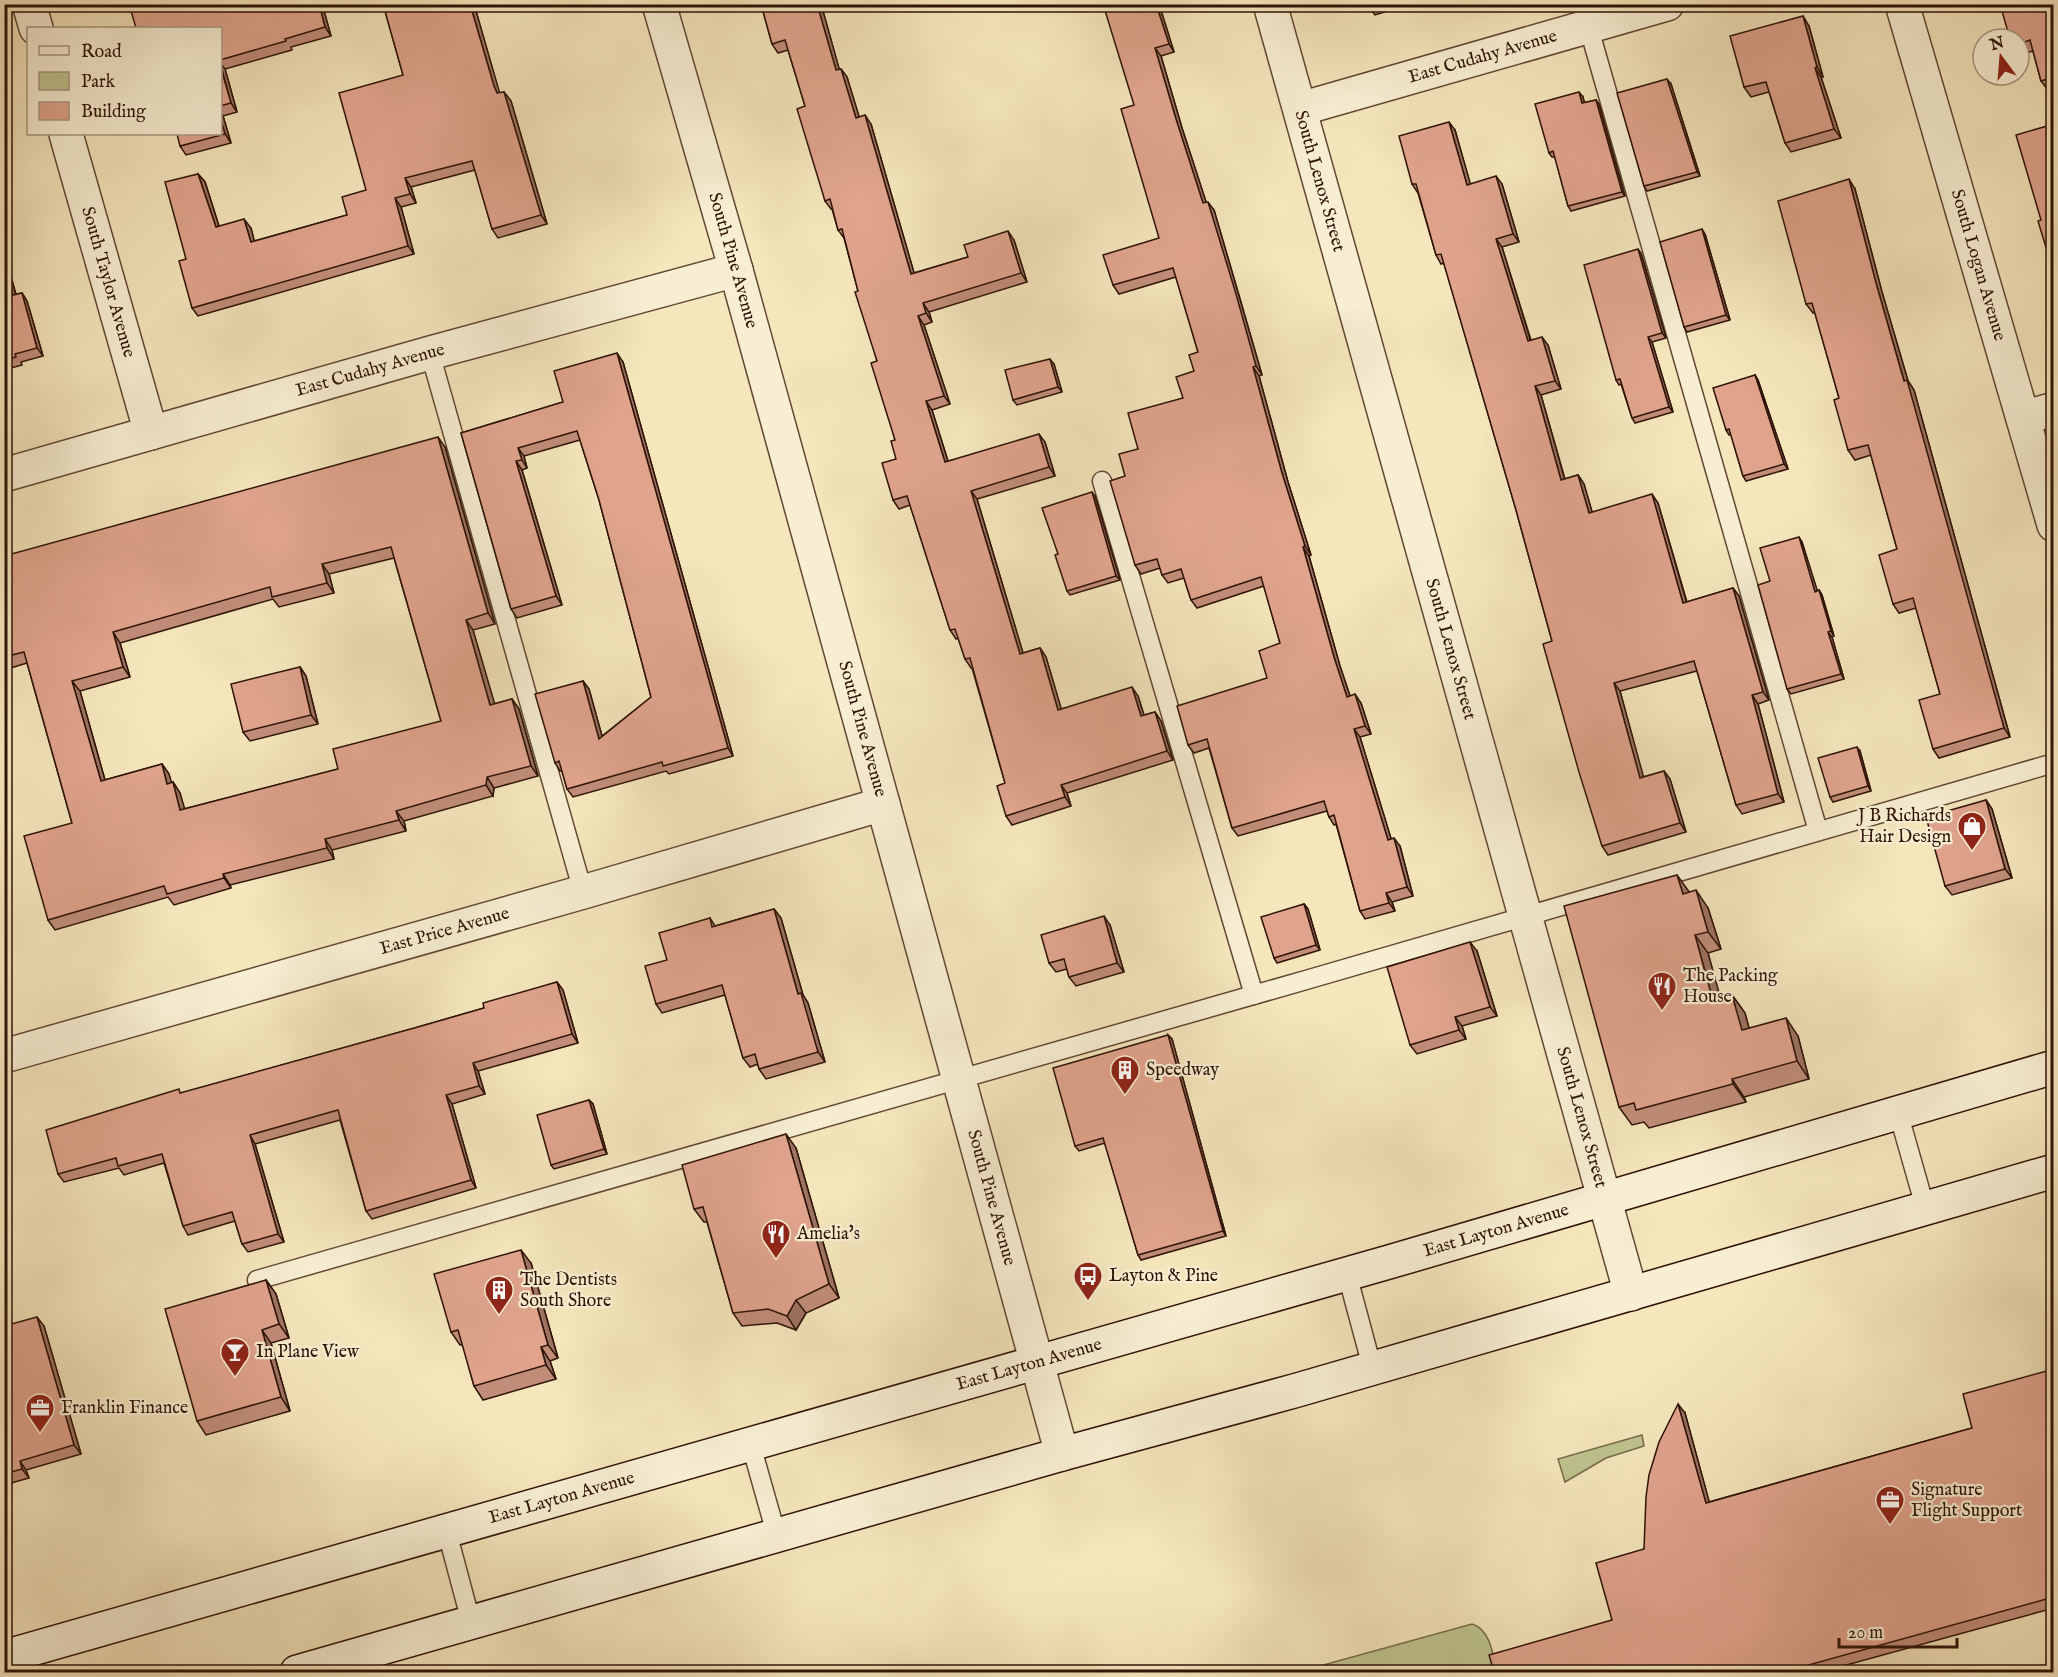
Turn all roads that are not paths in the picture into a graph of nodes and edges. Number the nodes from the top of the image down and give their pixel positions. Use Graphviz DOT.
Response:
graph roads {
  1 [pos="29,4"];
  2 [pos="659,4"];
  3 [pos="1270,4"];
  4 [pos="1667,4"];
  5 [pos="1902,4"];
  6 [pos="1585,16"];
  7 [pos="36,27"];
  8 [pos="1300,109"];
  9 [pos="66,135"];
  10 [pos="736,270"];
  11 [pos="430,353"];
  12 [pos="2038,414"];
  13 [pos="151,433"];
  14 [pos="4,474"];
  15 [pos="1102,481"];
  16 [pos="2054,525"];
  17 [pos="2054,763"];
  18 [pos="883,804"];
  19 [pos="1818,831"];
  20 [pos="583,892"];
  21 [pos="1525,916"];
  22 [pos="1254,994"];
  23 [pos="4,1056"];
  24 [pos="2054,1067"];
  25 [pos="958,1078"];
  26 [pos="1898,1113"];
  27 [pos="2054,1171"];
  28 [pos="1604,1199"];
  29 [pos="1925,1207"];
  30 [pos="1347,1274"];
  31 [pos="257,1280"];
  32 [pos="1631,1294"];
  33 [pos="1036,1362"];
  34 [pos="1372,1368"];
  35 [pos="752,1445"];
  36 [pos="1062,1454"];
  37 [pos="447,1532"];
  38 [pos="777,1537"];
  39 [pos="471,1622"];
  40 [pos="4,1657"];
  41 [pos="297,1672"];
  1 -- 7 [label="street"];
  2 -- 10 [label="street, South Pine Avenue"];
  3 -- 8 [label="street, South Lenox Street"];
  4 -- 6 [label="street, East Cudahy Avenue"];
  5 -- 12 [label="street, South Logan Avenue"];
  6 -- 8 [label="street, East Cudahy Avenue"];
  6 -- 19 [label="lane"];
  8 -- 21 [label="street, South Lenox Street"];
  9 -- 13 [label="street, South Taylor Avenue"];
  10 -- 11 [label="street, East Cudahy Avenue"];
  10 -- 18 [label="street, South Pine Avenue"];
  11 -- 13 [label="street, East Cudahy Avenue"];
  11 -- 20 [label="lane"];
  12 -- 16 [label="street, South Logan Avenue"];
  13 -- 14 [label="street, East Cudahy Avenue"];
  15 -- 22 [label="lane"];
  17 -- 19 [label="lane"];
  18 -- 20 [label="street, East Price Avenue"];
  18 -- 25 [label="street, South Pine Avenue"];
  19 -- 21 [label="lane"];
  20 -- 23 [label="street, East Price Avenue"];
  21 -- 22 [label="lane"];
  21 -- 28 [label="street, South Lenox Street"];
  22 -- 25 [label="lane"];
  24 -- 26 [label="street, East Layton Avenue"];
  25 -- 31 [label="lane"];
  25 -- 33 [label="street, South Pine Avenue"];
  26 -- 28 [label="street, East Layton Avenue"];
  26 -- 29 [label="lane"];
  27 -- 29 [label="street"];
  28 -- 30 [label="street, East Layton Avenue"];
  28 -- 32 [label="street, South Lenox Street"];
  29 -- 32 [label="street"];
  30 -- 33 [label="street, East Layton Avenue"];
  30 -- 34 [label="lane"];
  32 -- 34 [label="street"];
  33 -- 35 [label="street, East Layton Avenue"];
  33 -- 36 [label="street, South Pine Avenue"];
  34 -- 36 [label="street"];
  35 -- 37 [label="street, East Layton Avenue"];
  35 -- 38 [label="lane"];
  36 -- 38 [label="street"];
  37 -- 39 [label="lane"];
  37 -- 40 [label="street, East Layton Avenue"];
  38 -- 39 [label="street"];
  39 -- 41 [label="street"];
}
